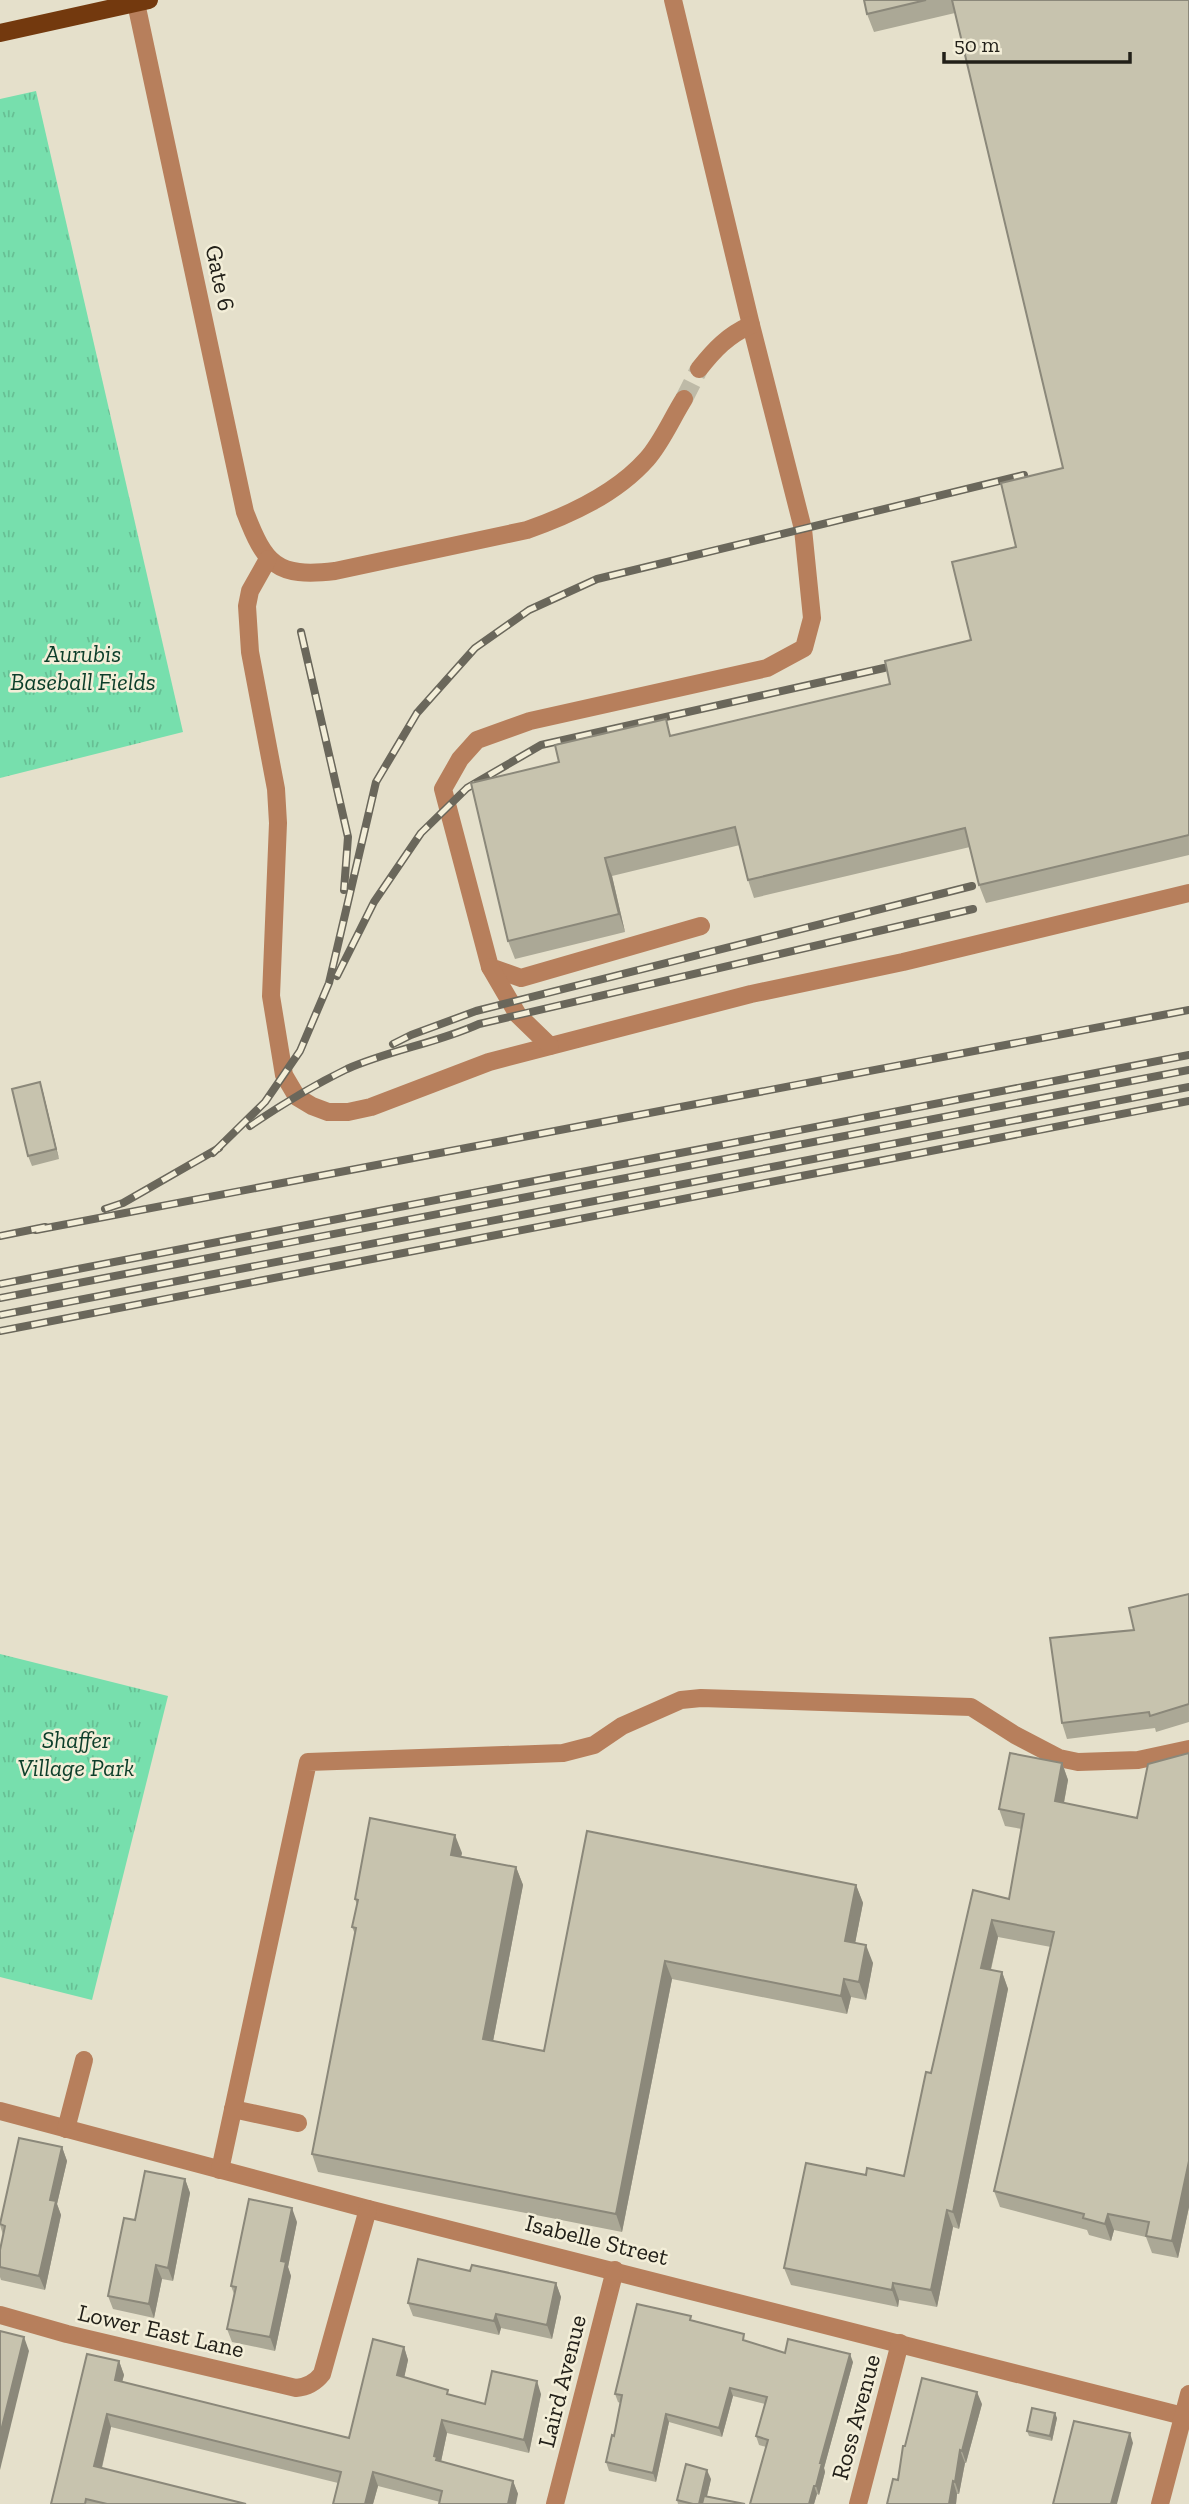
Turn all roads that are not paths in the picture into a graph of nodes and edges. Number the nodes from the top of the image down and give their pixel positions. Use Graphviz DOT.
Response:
graph roads {
  1 [pos="673,0"];
  2 [pos="142,1"];
  3 [pos="0,33"];
  4 [pos="751,325"];
  5 [pos="699,369"];
  6 [pos="684,399"];
  7 [pos="268,559"];
  8 [pos="1189,893"];
  9 [pos="701,926"];
  10 [pos="490,967"];
  11 [pos="550,1046"];
  12 [pos="1189,1749"];
  13 [pos="84,2060"];
  14 [pos="233,2109"];
  15 [pos="0,2111"];
  16 [pos="298,2123"];
  17 [pos="66,2129"];
  18 [pos="220,2170"];
  19 [pos="368,2209"];
  20 [pos="615,2270"];
  21 [pos="0,2315"];
  22 [pos="900,2343"];
  23 [pos="1189,2394"];
  24 [pos="1183,2416"];
  25 [pos="555,2504"];
  26 [pos="858,2504"];
  27 [pos="1160,2504"];
  1 -- 4 [label="street"];
  2 -- 3 [label="main road"];
  2 -- 7 [label="street, Gate 6"];
  4 -- 5 [label="street"];
  4 -- 10 [label="street"];
  6 -- 7 [label="street"];
  7 -- 11 [label="street"];
  8 -- 11 [label="street"];
  9 -- 10 [label="street"];
  10 -- 11 [label="street"];
  12 -- 14 [label="street"];
  13 -- 17 [label="street"];
  14 -- 16 [label="street"];
  14 -- 18 [label="street"];
  15 -- 17 [label="street, Isabelle Street"];
  17 -- 18 [label="street, Isabelle Street"];
  18 -- 19 [label="street, Isabelle Street"];
  19 -- 20 [label="street, Isabelle Street"];
  19 -- 21 [label="street, Lower East Lane"];
  20 -- 22 [label="street, Isabelle Street"];
  20 -- 25 [label="street, Laird Avenue"];
  22 -- 24 [label="street, Isabelle Street"];
  22 -- 26 [label="street, Ross Avenue"];
  23 -- 24 [label="street"];
  24 -- 27 [label="street"];
}
